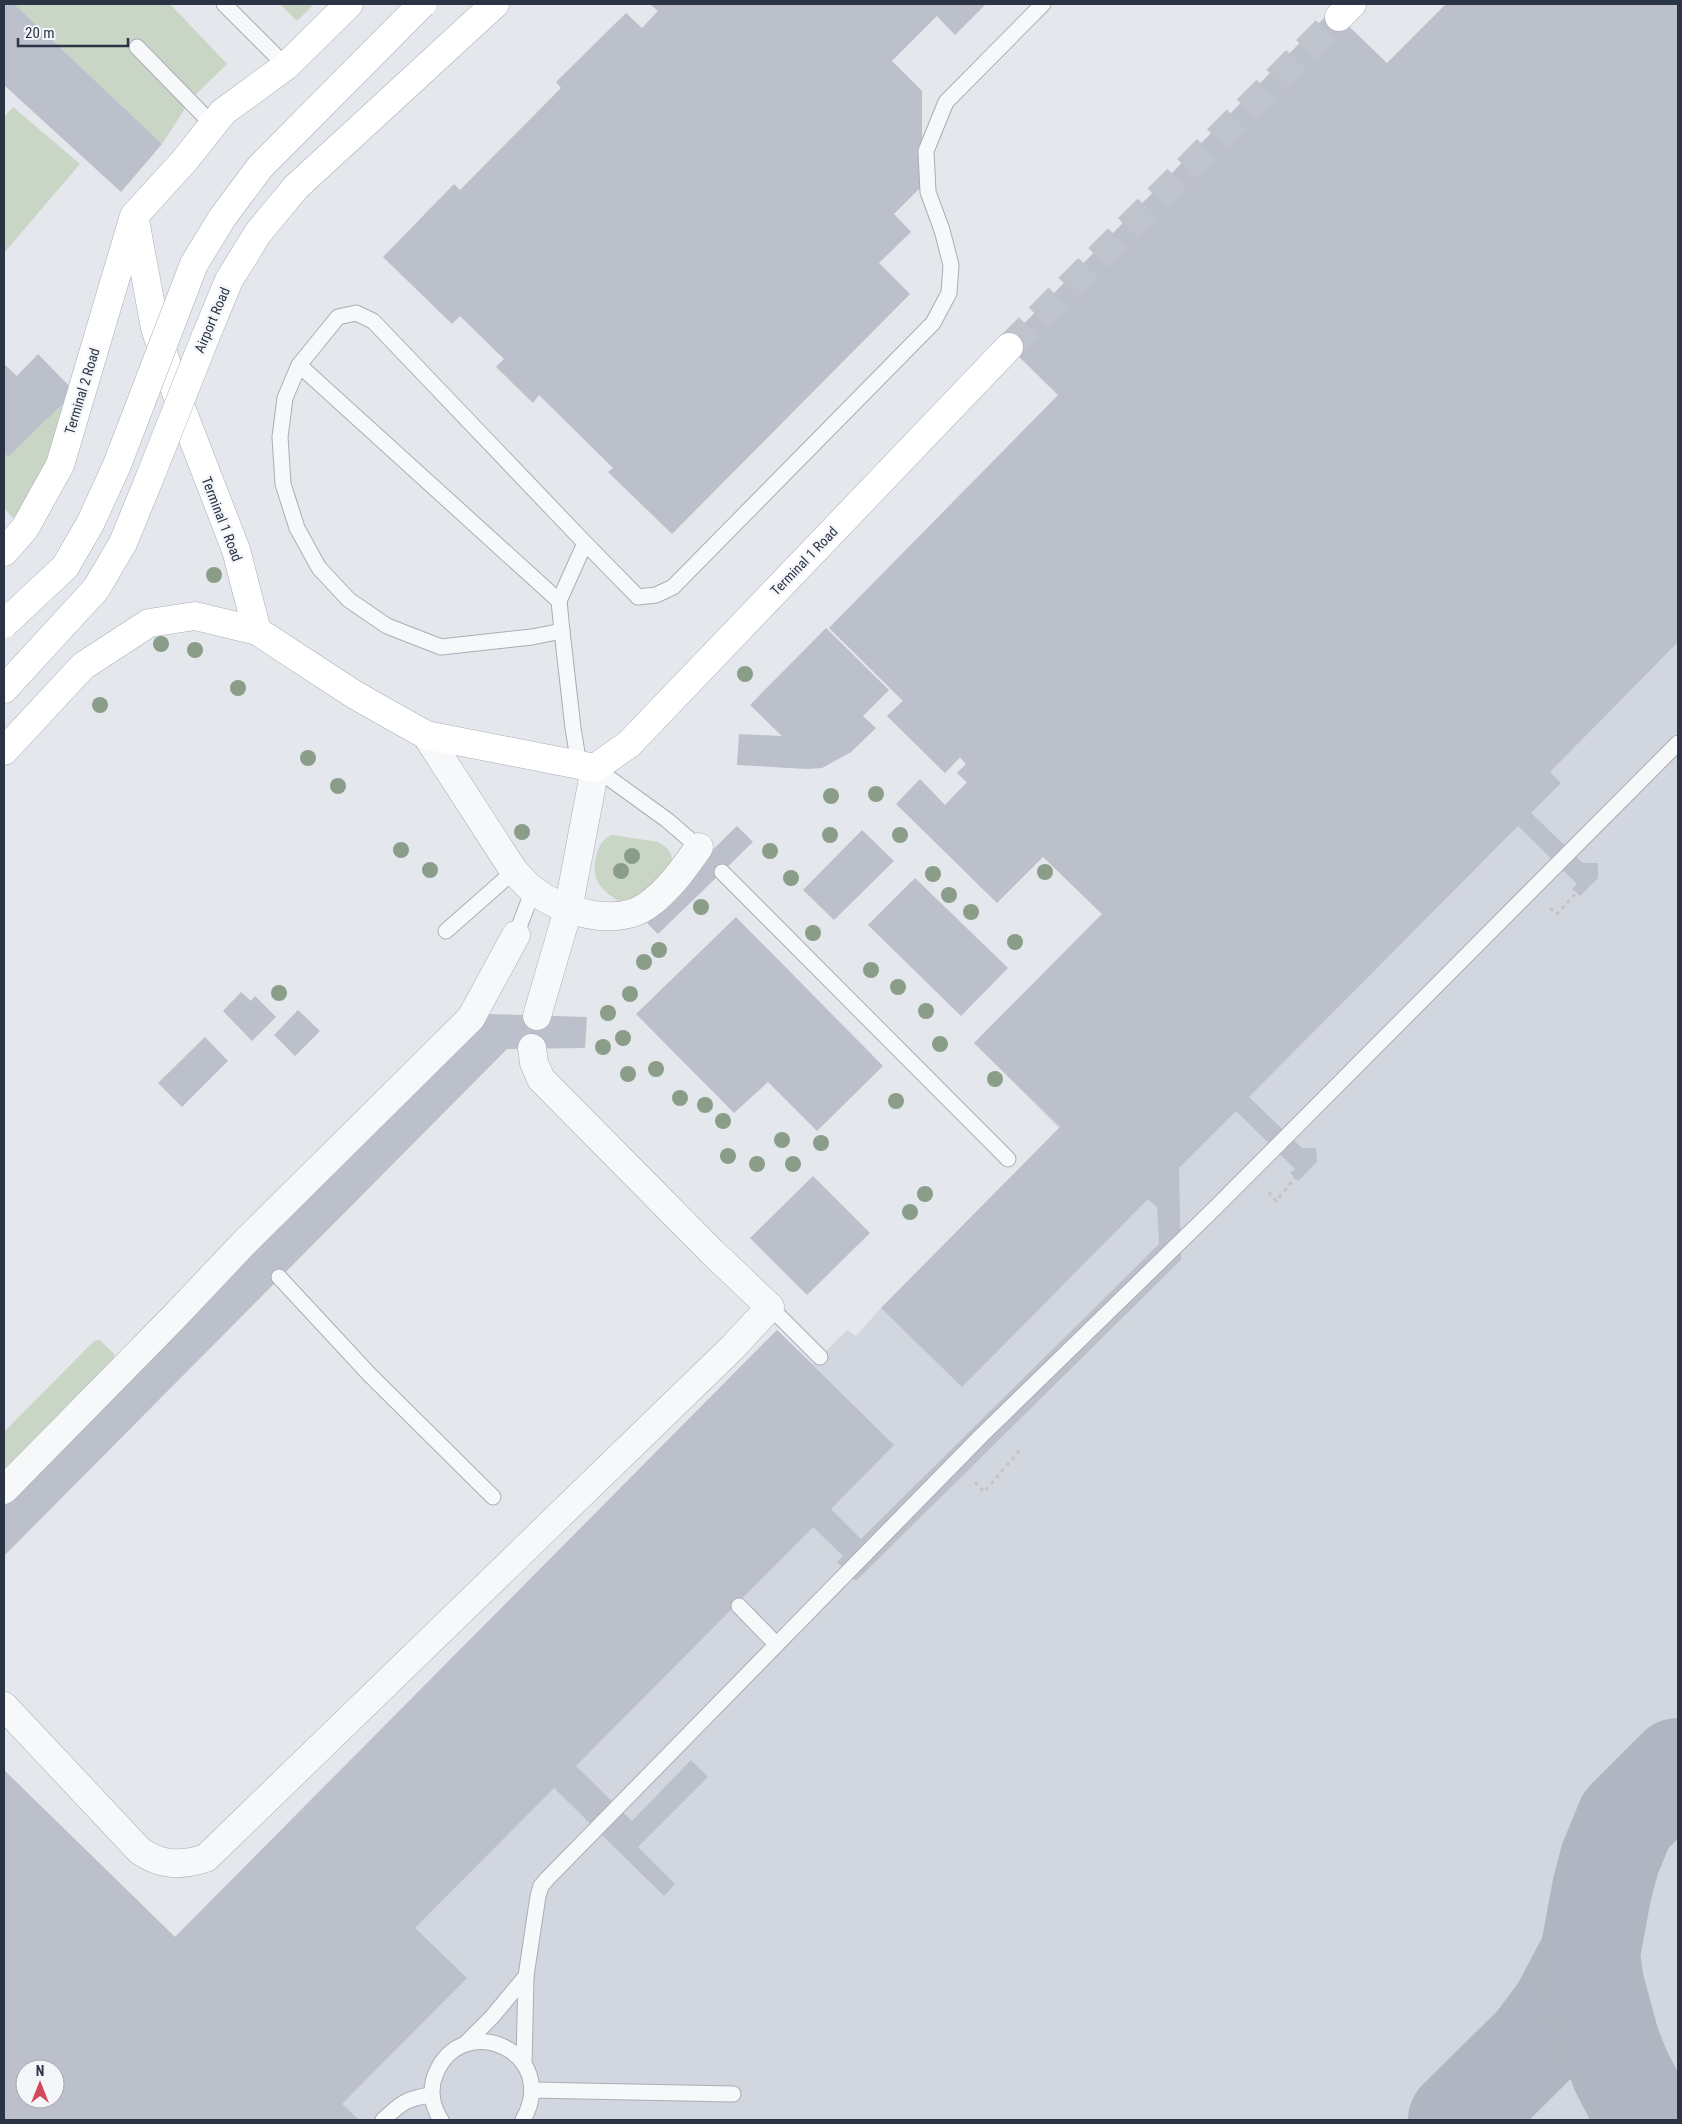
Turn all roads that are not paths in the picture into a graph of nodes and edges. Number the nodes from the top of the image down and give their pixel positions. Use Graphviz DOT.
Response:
graph roads {
  1 [pos="224,4"];
  2 [pos="349,4"];
  3 [pos="422,4"];
  4 [pos="495,4"];
  5 [pos="1043,4"];
  6 [pos="137,47"];
  7 [pos="286,66"];
  8 [pos="213,125"];
  9 [pos="134,216"];
  10 [pos="1009,347"];
  11 [pos="299,366"];
  12 [pos="585,543"];
  13 [pos="4,552"];
  14 [pos="560,601"];
  15 [pos="4,624"];
  16 [pos="257,631"];
  17 [pos="562,632"];
  18 [pos="4,689"];
  19 [pos="426,736"];
  20 [pos="1678,743"];
  21 [pos="4,751"];
  22 [pos="587,767"];
  23 [pos="703,851"];
  24 [pos="722,872"];
  25 [pos="523,881"];
  26 [pos="568,910"];
  27 [pos="446,930"];
  28 [pos="516,935"];
  29 [pos="537,1016"];
  30 [pos="532,1048"];
  31 [pos="1008,1159"];
  32 [pos="279,1277"];
  33 [pos="770,1307"];
  34 [pos="820,1357"];
  35 [pos="4,1490"];
  36 [pos="493,1498"];
  37 [pos="739,1606"];
  38 [pos="776,1644"];
  39 [pos="4,1706"];
  40 [pos="526,1976"];
  41 [pos="465,2044"];
  42 [pos="524,2063"];
  43 [pos="532,2090"];
  44 [pos="733,2094"];
  45 [pos="432,2095"];
  46 [pos="383,2120"];
  47 [pos="441,2120"];
  48 [pos="523,2120"];
  1 -- 7 [label="lane"];
  2 -- 7 [label="street"];
  3 -- 15 [label="street, bridge"];
  4 -- 18 [label="street, Airport Road, bridge"];
  5 -- 12 [label="lane"];
  6 -- 8 [label="lane"];
  7 -- 8 [label="street"];
  8 -- 9 [label="street"];
  9 -- 13 [label="street, Terminal 2 Road"];
  9 -- 16 [label="street, Terminal 1 Road"];
  10 -- 22 [label="street, Terminal 1 Road"];
  11 -- 12 [label="lane"];
  11 -- 14 [label="lane"];
  11 -- 17 [label="lane"];
  12 -- 14 [label="lane"];
  14 -- 17 [label="lane"];
  16 -- 19 [label="street"];
  16 -- 21 [label="street"];
  17 -- 22 [label="lane"];
  19 -- 22 [label="street"];
  19 -- 25 [label="street"];
  20 -- 38 [label="lane"];
  22 -- 23 [label="lane"];
  22 -- 26 [label="street"];
  23 -- 26 [label="street"];
  24 -- 31 [label="lane"];
  25 -- 26 [label="street"];
  25 -- 27 [label="lane"];
  25 -- 28 [label="lane"];
  26 -- 29 [label="street"];
  28 -- 35 [label="street"];
  30 -- 33 [label="street"];
  32 -- 36 [label="lane"];
  33 -- 34 [label="lane"];
  33 -- 39 [label="street"];
  37 -- 38 [label="lane"];
  38 -- 40 [label="lane"];
  40 -- 41 [label="lane"];
  40 -- 42 [label="lane"];
  41 -- 42 [label="lane"];
  41 -- 45 [label="lane"];
  42 -- 43 [label="lane"];
  43 -- 44 [label="lane"];
  43 -- 48 [label="lane"];
  45 -- 46 [label="lane"];
  45 -- 47 [label="lane"];
}
